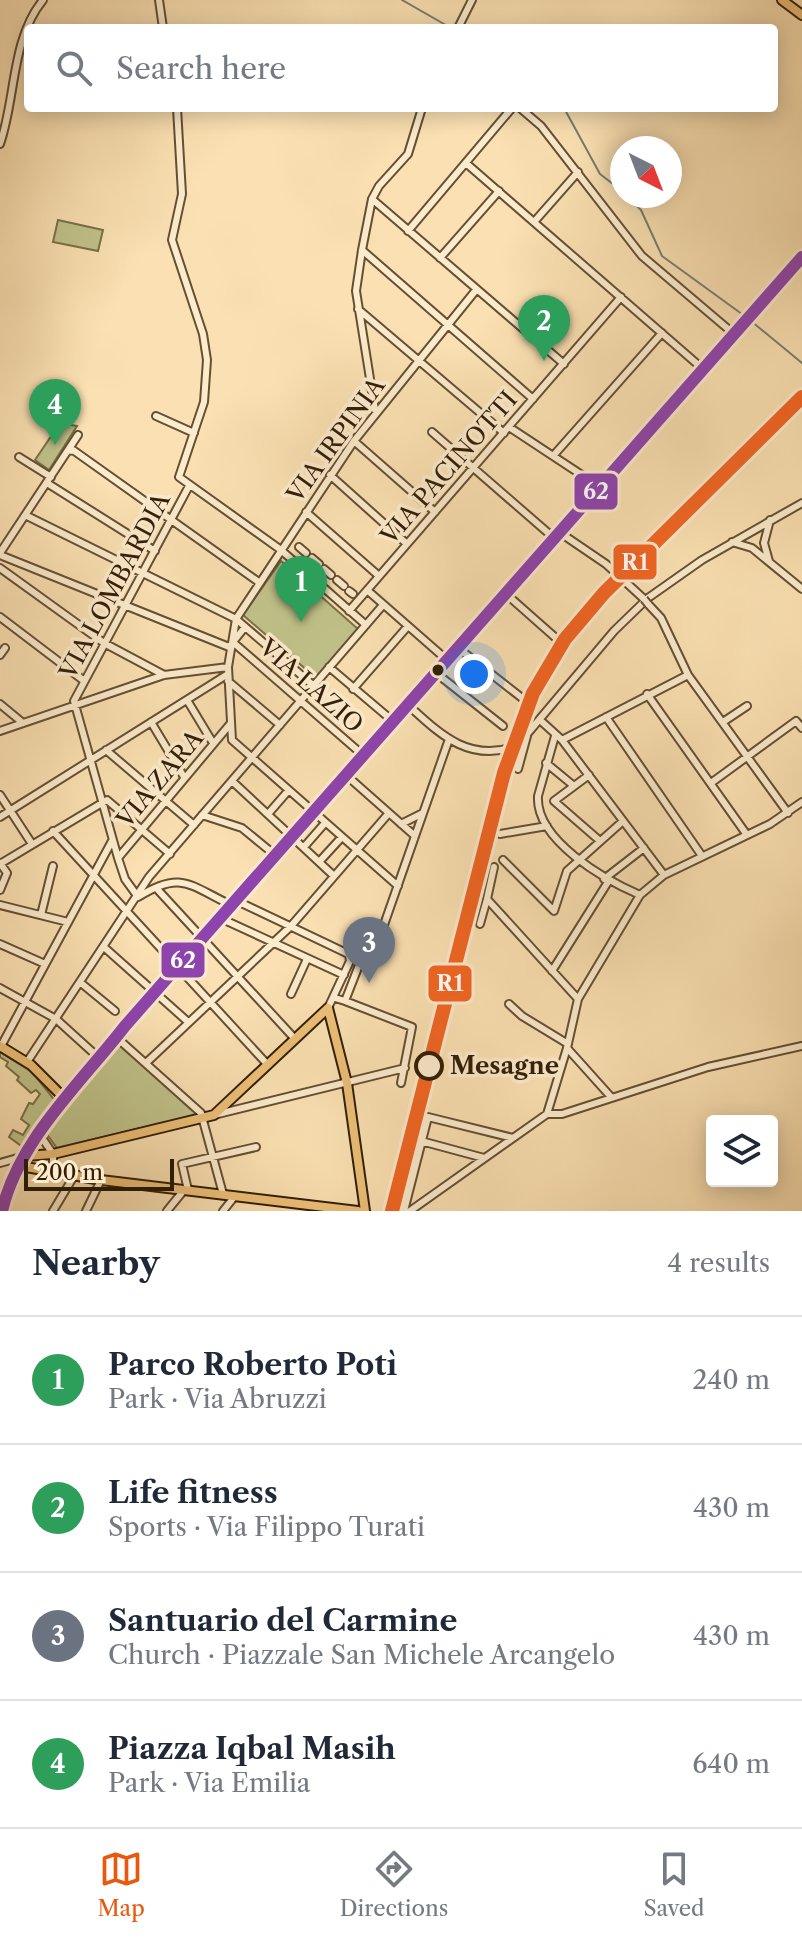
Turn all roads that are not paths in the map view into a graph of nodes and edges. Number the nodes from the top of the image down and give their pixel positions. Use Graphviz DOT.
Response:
graph roads {
  1 [pos="43,0"];
  2 [pos="159,0"];
  3 [pos="472,0"];
  4 [pos="782,0"];
  5 [pos="802,15"];
  6 [pos="28,24"];
  7 [pos="162,24"];
  8 [pos="460,24"];
  9 [pos="24,37"];
  10 [pos="177,112"];
  11 [pos="421,112"];
  12 [pos="509,112"];
  13 [pos="525,112"];
  14 [pos="0,144"];
  15 [pos="467,164"];
  16 [pos="578,172"];
  17 [pos="499,191"];
  18 [pos="372,199"];
  19 [pos="534,222"];
  20 [pos="408,231"];
  21 [pos="362,250"];
  22 [pos="802,257"];
  23 [pos="440,258"];
  24 [pos="476,290"];
  25 [pos="621,297"];
  26 [pos="358,309"];
  27 [pos="447,325"];
  28 [pos="662,333"];
  29 [pos="734,334"];
  30 [pos="418,360"];
  31 [pos="564,364"];
  32 [pos="703,369"];
  33 [pos="533,399"];
  34 [pos="375,412"];
  35 [pos="156,416"];
  36 [pos="506,430"];
  37 [pos="432,432"];
  38 [pos="194,433"];
  39 [pos="78,435"];
  40 [pos="354,441"];
  41 [pos="68,451"];
  42 [pos="553,456"];
  43 [pos="19,457"];
  44 [pos="474,468"];
  45 [pos="330,475"];
  46 [pos="49,480"];
  47 [pos="189,486"];
  48 [pos="600,487"];
  49 [pos="802,504"];
  50 [pos="306,512"];
  51 [pos="435,512"];
  52 [pos="25,515"];
  53 [pos="172,520"];
  54 [pos="770,520"];
  55 [pos="557,535"];
  56 [pos="732,542"];
  57 [pos="294,543"];
  58 [pos="407,544"];
  59 [pos="281,550"];
  60 [pos="155,551"];
  61 [pos="0,554"];
  62 [pos="769,561"];
  63 [pos="0,568"];
  64 [pos="143,573"];
  65 [pos="379,576"];
  66 [pos="260,583"];
  67 [pos="802,589"];
  68 [pos="349,590"];
  69 [pos="367,590"];
  70 [pos="505,593"];
  71 [pos="126,605"];
  72 [pos="383,605"];
  73 [pos="349,611"];
  74 [pos="0,617"];
  75 [pos="236,619"];
  76 [pos="366,625"];
  77 [pos="408,626"];
  78 [pos="245,627"];
  79 [pos="557,639"];
  80 [pos="104,643"];
  81 [pos="232,646"];
  82 [pos="458,648"];
  83 [pos="447,660"];
  84 [pos="329,667"];
  85 [pos="436,673"];
  86 [pos="228,674"];
  87 [pos="164,675"];
  88 [pos="688,675"];
  89 [pos="83,680"];
  90 [pos="314,686"];
  91 [pos="353,689"];
  92 [pos="647,694"];
  93 [pos="522,698"];
  94 [pos="187,700"];
  95 [pos="301,701"];
  96 [pos="0,704"];
  97 [pos="74,705"];
  98 [pos="408,705"];
  99 [pos="747,706"];
  100 [pos="606,717"];
  101 [pos="540,720"];
  102 [pos="151,722"];
  103 [pos="394,722"];
  104 [pos="723,722"];
  105 [pos="23,723"];
  106 [pos="231,723"];
  107 [pos="280,725"];
  108 [pos="503,726"];
  109 [pos="802,728"];
  110 [pos="0,731"];
  111 [pos="528,733"];
  112 [pos="559,738"];
  113 [pos="448,742"];
  114 [pos="213,743"];
  115 [pos="106,750"];
  116 [pos="364,756"];
  117 [pos="747,757"];
  118 [pos="252,758"];
  119 [pos="90,760"];
  120 [pos="546,763"];
  121 [pos="518,769"];
  122 [pos="346,775"];
  123 [pos="589,775"];
  124 [pos="184,777"];
  125 [pos="232,781"];
  126 [pos="711,783"];
  127 [pos="574,786"];
  128 [pos="288,791"];
  129 [pos="0,795"];
  130 [pos="101,801"];
  131 [pos="165,802"];
  132 [pos="802,802"];
  133 [pos="10,810"];
  134 [pos="313,812"];
  135 [pos="389,813"];
  136 [pos="423,813"];
  137 [pos="788,813"];
  138 [pos="268,814"];
  139 [pos="202,815"];
  140 [pos="0,817"];
  141 [pos="623,821"];
  142 [pos="325,823"];
  143 [pos="401,824"];
  144 [pos="194,825"];
  145 [pos="547,826"];
  146 [pos="141,830"];
  147 [pos="53,831"];
  148 [pos="500,834"];
  149 [pos="747,835"];
  150 [pos="292,836"];
  151 [pos="415,836"];
  152 [pos="341,838"];
  153 [pos="112,841"];
  154 [pos="600,841"];
  155 [pos="32,844"];
  156 [pos="304,847"];
  157 [pos="644,848"];
  158 [pos="356,851"];
  159 [pos="170,854"];
  160 [pos="275,855"];
  161 [pos="702,856"];
  162 [pos="118,858"];
  163 [pos="579,858"];
  164 [pos="503,860"];
  165 [pos="319,862"];
  166 [pos="0,864"];
  167 [pos="53,866"];
  168 [pos="494,867"];
  169 [pos="94,874"];
  170 [pos="664,875"];
  171 [pos="334,876"];
  172 [pos="606,880"];
  173 [pos="398,886"];
  174 [pos="0,890"];
  175 [pos="158,890"];
  176 [pos="640,895"];
  177 [pos="138,897"];
  178 [pos="487,899"];
  179 [pos="233,902"];
  180 [pos="0,905"];
  181 [pos="129,912"];
  182 [pos="41,915"];
  183 [pos="220,918"];
  184 [pos="68,922"];
  185 [pos="480,924"];
  186 [pos="291,926"];
  187 [pos="202,938"];
  188 [pos="0,944"];
  189 [pos="272,944"];
  190 [pos="105,948"];
  191 [pos="349,955"];
  192 [pos="307,959"];
  193 [pos="361,960"];
  194 [pos="45,964"];
  195 [pos="177,967"];
  196 [pos="552,971"];
  197 [pos="344,975"];
  198 [pos="237,976"];
  199 [pos="81,983"];
  200 [pos="0,988"];
  201 [pos="155,992"];
  202 [pos="291,994"];
  203 [pos="335,998"];
  204 [pos="578,999"];
  205 [pos="24,1001"];
  206 [pos="210,1001"];
  207 [pos="345,1001"];
  208 [pos="509,1004"];
  209 [pos="328,1008"];
  210 [pos="115,1011"];
  211 [pos="56,1019"];
  212 [pos="187,1021"];
  213 [pos="116,1037"];
  214 [pos="295,1039"];
  215 [pos="568,1046"];
  216 [pos="802,1046"];
  217 [pos="0,1047"];
  218 [pos="99,1058"];
  219 [pos="27,1062"];
  220 [pos="146,1063"];
  221 [pos="267,1064"];
  222 [pos="405,1068"];
  223 [pos="347,1083"];
  224 [pos="401,1083"];
  225 [pos="611,1097"];
  226 [pos="65,1099"];
  227 [pos="547,1114"];
  228 [pos="214,1115"];
  229 [pos="204,1118"];
  230 [pos="40,1135"];
  231 [pos="513,1138"];
  232 [pos="421,1141"];
  233 [pos="256,1147"];
  234 [pos="53,1154"];
  235 [pos="25,1156"];
  236 [pos="214,1157"];
  237 [pos="484,1158"];
  238 [pos="0,1163"];
  239 [pos="20,1166"];
  240 [pos="53,1172"];
  241 [pos="74,1176"];
  242 [pos="101,1180"];
  243 [pos="186,1190"];
  244 [pos="223,1194"];
  245 [pos="2,1196"];
  246 [pos="235,1196"];
  247 [pos="287,1203"];
  248 [pos="308,1208"];
  249 [pos="2,1211"];
  250 [pos="53,1211"];
  251 [pos="86,1211"];
  252 [pos="167,1211"];
  253 [pos="223,1211"];
  254 [pos="281,1211"];
  255 [pos="358,1211"];
  256 [pos="365,1211"];
  257 [pos="407,1211"];
  1 -- 6 [label="street"];
  2 -- 7 [label="street"];
  3 -- 8 [label="street"];
  4 -- 5 [label="main road"];
  9 -- 14 [label="street"];
  10 -- 38 [label="street"];
  11 -- 18 [label="street"];
  12 -- 15 [label="street"];
  13 -- 16 [label="street"];
  15 -- 17 [label="street"];
  15 -- 20 [label="street"];
  16 -- 19 [label="street"];
  16 -- 29 [label="street"];
  17 -- 19 [label="street"];
  17 -- 23 [label="street"];
  18 -- 20 [label="street"];
  18 -- 21 [label="street"];
  19 -- 25 [label="street"];
  20 -- 23 [label="street"];
  21 -- 26 [label="street"];
  21 -- 27 [label="street"];
  22 -- 29 [label="main road"];
  23 -- 24 [label="street"];
  24 -- 27 [label="street, VIA IRPINIA"];
  24 -- 31 [label="street"];
  25 -- 28 [label="street"];
  25 -- 31 [label="street, VIA PACINOTTI"];
  26 -- 30 [label="street"];
  26 -- 34 [label="street"];
  27 -- 30 [label="street, VIA IRPINIA"];
  27 -- 33 [label="street"];
  28 -- 32 [label="street"];
  28 -- 42 [label="street"];
  29 -- 32 [label="main road"];
  30 -- 34 [label="street, VIA IRPINIA"];
  30 -- 36 [label="street"];
  31 -- 33 [label="street, VIA PACINOTTI"];
  32 -- 48 [label="main road"];
  33 -- 36 [label="street, VIA PACINOTTI"];
  34 -- 40 [label="street, VIA IRPINIA"];
  35 -- 38 [label="street"];
  36 -- 42 [label="street"];
  36 -- 44 [label="street, VIA PACINOTTI"];
  37 -- 44 [label="street"];
  38 -- 47 [label="street"];
  39 -- 41 [label="street"];
  40 -- 45 [label="street, VIA IRPINIA"];
  40 -- 51 [label="street"];
  41 -- 46 [label="street"];
  41 -- 53 [label="street"];
  42 -- 48 [label="street"];
  43 -- 46 [label="street"];
  44 -- 51 [label="street, VIA PACINOTTI"];
  44 -- 55 [label="street"];
  45 -- 50 [label="street, VIA IRPINIA"];
  45 -- 58 [label="street"];
  46 -- 52 [label="street"];
  46 -- 60 [label="street"];
  47 -- 53 [label="street, VIA LOMBARDIA"];
  47 -- 59 [label="street"];
  48 -- 55 [label="main road"];
  49 -- 54 [label="street"];
  50 -- 57 [label="street, VIA IRPINIA"];
  50 -- 65 [label="street"];
  51 -- 58 [label="street, VIA PACINOTTI"];
  52 -- 61 [label="street"];
  52 -- 64 [label="street"];
  53 -- 60 [label="street, VIA LOMBARDIA"];
  53 -- 66 [label="street"];
  54 -- 56 [label="street"];
  54 -- 62 [label="street"];
  55 -- 70 [label="main road"];
  55 -- 88 [label="street"];
  56 -- 62 [label="street"];
  56 -- 101 [label="street"];
  57 -- 59 [label="street, VIA IRPINIA"];
  57 -- 68 [label="street"];
  58 -- 65 [label="street, VIA PACINOTTI"];
  59 -- 66 [label="street, VIA IRPINIA"];
  59 -- 73 [label="street"];
  60 -- 64 [label="street, VIA LOMBARDIA"];
  61 -- 71 [label="street, VIA LAZIO"];
  62 -- 67 [label="street"];
  63 -- 80 [label="street"];
  64 -- 71 [label="street, VIA LOMBARDIA"];
  64 -- 75 [label="street"];
  65 -- 69 [label="street, VIA PACINOTTI"];
  66 -- 75 [label="street, VIA IRPINIA"];
  69 -- 72 [label="street"];
  69 -- 73 [label="street, VIA PACINOTTI"];
  70 -- 79 [label="street"];
  70 -- 82 [label="main road"];
  71 -- 80 [label="street, VIA LOMBARDIA"];
  71 -- 81 [label="street, VIA LAZIO"];
  72 -- 76 [label="street"];
  72 -- 77 [label="street"];
  73 -- 76 [label="street"];
  74 -- 89 [label="street"];
  75 -- 78 [label="street"];
  75 -- 81 [label="street, VIA IRPINIA"];
  76 -- 84 [label="street"];
  77 -- 83 [label="street"];
  77 -- 91 [label="street"];
  78 -- 81 [label="street"];
  78 -- 90 [label="street"];
  80 -- 87 [label="street"];
  80 -- 89 [label="street, VIA LOMBARDIA"];
  81 -- 86 [label="street, VIA IRPINIA"];
  81 -- 95 [label="street, VIA LAZIO"];
  82 -- 83 [label="main road"];
  82 -- 93 [label="street"];
  83 -- 85 [label="main road"];
  84 -- 90 [label="street"];
  84 -- 91 [label="street"];
  85 -- 98 [label="main road"];
  85 -- 108 [label="street"];
  86 -- 87 [label="street"];
  86 -- 94 [label="street"];
  86 -- 106 [label="street, VIA IRPINIA"];
  86 -- 107 [label="street"];
  87 -- 97 [label="street"];
  88 -- 92 [label="street"];
  88 -- 104 [label="street"];
  89 -- 97 [label="street, VIA LOMBARDIA"];
  90 -- 95 [label="street"];
  91 -- 103 [label="street"];
  92 -- 100 [label="street"];
  92 -- 126 [label="street"];
  94 -- 102 [label="street"];
  94 -- 114 [label="street"];
  95 -- 107 [label="street"];
  95 -- 116 [label="street, VIA LAZIO"];
  96 -- 105 [label="street"];
  97 -- 105 [label="street"];
  97 -- 119 [label="street"];
  98 -- 103 [label="main road"];
  98 -- 113 [label="street"];
  99 -- 104 [label="street"];
  100 -- 112 [label="street"];
  100 -- 161 [label="street"];
  101 -- 111 [label="street"];
  101 -- 112 [label="street"];
  102 -- 115 [label="street"];
  102 -- 124 [label="street"];
  103 -- 116 [label="main road"];
  104 -- 117 [label="street"];
  105 -- 110 [label="street"];
  106 -- 114 [label="street, VIA ZARA"];
  106 -- 118 [label="street"];
  107 -- 118 [label="street"];
  109 -- 117 [label="street"];
  111 -- 113 [label="street"];
  111 -- 121 [label="street"];
  112 -- 120 [label="street"];
  112 -- 123 [label="street"];
  113 -- 136 [label="street"];
  114 -- 124 [label="street, VIA ZARA"];
  115 -- 119 [label="street"];
  115 -- 131 [label="street"];
  116 -- 122 [label="main road"];
  117 -- 126 [label="street"];
  117 -- 137 [label="street"];
  118 -- 125 [label="street"];
  118 -- 128 [label="street"];
  119 -- 130 [label="street"];
  119 -- 133 [label="street"];
  120 -- 127 [label="street"];
  120 -- 145 [label="street"];
  122 -- 134 [label="main road"];
  122 -- 135 [label="street"];
  123 -- 127 [label="street"];
  123 -- 141 [label="street"];
  124 -- 131 [label="street, VIA ZARA"];
  125 -- 138 [label="street"];
  125 -- 139 [label="street"];
  126 -- 149 [label="street"];
  127 -- 154 [label="street"];
  128 -- 134 [label="street"];
  128 -- 138 [label="street"];
  129 -- 133 [label="street"];
  130 -- 146 [label="street"];
  130 -- 147 [label="street"];
  130 -- 153 [label="street"];
  131 -- 144 [label="street"];
  131 -- 146 [label="street, VIA ZARA"];
  132 -- 137 [label="street"];
  133 -- 140 [label="street"];
  133 -- 155 [label="street"];
  134 -- 142 [label="street"];
  134 -- 150 [label="main road"];
  135 -- 143 [label="street"];
  135 -- 158 [label="street"];
  136 -- 143 [label="street"];
  136 -- 151 [label="street"];
  137 -- 149 [label="street"];
  138 -- 150 [label="street"];
  139 -- 144 [label="street"];
  139 -- 160 [label="street"];
  141 -- 154 [label="street"];
  141 -- 157 [label="street"];
  142 -- 152 [label="street"];
  142 -- 156 [label="street"];
  143 -- 151 [label="street"];
  144 -- 159 [label="street"];
  145 -- 148 [label="street"];
  145 -- 163 [label="street"];
  146 -- 159 [label="street"];
  146 -- 162 [label="street, VIA ZARA"];
  147 -- 155 [label="street"];
  147 -- 169 [label="street"];
  149 -- 161 [label="street"];
  150 -- 156 [label="street"];
  150 -- 160 [label="main road"];
  151 -- 173 [label="street"];
  152 -- 158 [label="street"];
  152 -- 165 [label="street"];
  153 -- 162 [label="street"];
  153 -- 169 [label="street"];
  154 -- 163 [label="street"];
  155 -- 166 [label="street"];
  156 -- 165 [label="street"];
  157 -- 170 [label="street"];
  157 -- 172 [label="street"];
  158 -- 171 [label="street"];
  158 -- 173 [label="street"];
  159 -- 177 [label="street"];
  160 -- 179 [label="main road"];
  161 -- 170 [label="street"];
  162 -- 177 [label="street"];
  163 -- 164 [label="street"];
  163 -- 172 [label="street"];
  165 -- 171 [label="street"];
  166 -- 174 [label="street"];
  167 -- 182 [label="street"];
  168 -- 178 [label="street"];
  169 -- 181 [label="street"];
  169 -- 184 [label="street"];
  170 -- 176 [label="street"];
  171 -- 186 [label="street"];
  172 -- 176 [label="street"];
  172 -- 196 [label="street"];
  173 -- 193 [label="street"];
  175 -- 187 [label="street"];
  176 -- 204 [label="street"];
  177 -- 179 [label="street"];
  177 -- 181 [label="street"];
  178 -- 185 [label="street"];
  178 -- 196 [label="street"];
  179 -- 183 [label="main road"];
  179 -- 186 [label="street"];
  180 -- 182 [label="street"];
  181 -- 190 [label="street"];
  181 -- 195 [label="street"];
  182 -- 184 [label="street"];
  183 -- 187 [label="main road"];
  183 -- 189 [label="street"];
  184 -- 194 [label="street"];
  186 -- 189 [label="street"];
  186 -- 191 [label="street"];
  187 -- 195 [label="main road"];
  187 -- 198 [label="street"];
  188 -- 194 [label="street"];
  189 -- 192 [label="street"];
  189 -- 198 [label="street"];
  190 -- 199 [label="street"];
  190 -- 201 [label="street"];
  191 -- 193 [label="street"];
  191 -- 197 [label="street"];
  192 -- 197 [label="street"];
  192 -- 202 [label="street"];
  193 -- 207 [label="street"];
  194 -- 205 [label="street"];
  195 -- 201 [label="main road"];
  195 -- 206 [label="street"];
  196 -- 204 [label="street"];
  197 -- 203 [label="street"];
  198 -- 206 [label="street"];
  198 -- 214 [label="street"];
  199 -- 210 [label="street"];
  199 -- 211 [label="street"];
  200 -- 205 [label="street"];
  201 -- 212 [label="street"];
  201 -- 213 [label="main road"];
  203 -- 207 [label="street"];
  203 -- 209 [label="street"];
  204 -- 215 [label="street"];
  205 -- 211 [label="street"];
  205 -- 217 [label="street"];
  206 -- 212 [label="street"];
  206 -- 221 [label="street"];
  207 -- 222 [label="street"];
  208 -- 215 [label="street"];
  209 -- 214 [label="main road"];
  209 -- 223 [label="main road"];
  211 -- 218 [label="street"];
  211 -- 219 [label="street"];
  212 -- 220 [label="street"];
  213 -- 218 [label="main road"];
  213 -- 220 [label="street"];
  214 -- 221 [label="main road"];
  215 -- 225 [label="street"];
  215 -- 227 [label="street"];
  216 -- 225 [label="street"];
  217 -- 219 [label="main road"];
  218 -- 226 [label="main road"];
  219 -- 226 [label="main road"];
  220 -- 229 [label="street"];
  221 -- 228 [label="main road"];
  222 -- 223 [label="street"];
  222 -- 224 [label="street"];
  223 -- 228 [label="street"];
  223 -- 256 [label="main road"];
  225 -- 227 [label="street"];
  226 -- 230 [label="main road"];
  227 -- 231 [label="street"];
  228 -- 229 [label="main road"];
  229 -- 234 [label="main road"];
  229 -- 236 [label="street"];
  230 -- 234 [label="street"];
  230 -- 235 [label="main road"];
  231 -- 232 [label="street"];
  231 -- 237 [label="street"];
  232 -- 237 [label="street"];
  232 -- 257 [label="street"];
  233 -- 236 [label="street"];
  234 -- 235 [label="main road"];
  234 -- 240 [label="street"];
  235 -- 238 [label="street"];
  235 -- 239 [label="main road"];
  236 -- 243 [label="street"];
  236 -- 244 [label="street"];
  237 -- 257 [label="street"];
  239 -- 240 [label="main road"];
  239 -- 245 [label="main road"];
  240 -- 241 [label="main road"];
  241 -- 242 [label="main road"];
  241 -- 250 [label="street"];
  242 -- 243 [label="main road"];
  242 -- 251 [label="street"];
  243 -- 244 [label="main road"];
  243 -- 252 [label="street"];
  244 -- 246 [label="main road"];
  245 -- 249 [label="main road"];
  246 -- 247 [label="main road"];
  246 -- 253 [label="street"];
  247 -- 248 [label="main road"];
  247 -- 254 [label="street"];
  248 -- 255 [label="main road"];
}
